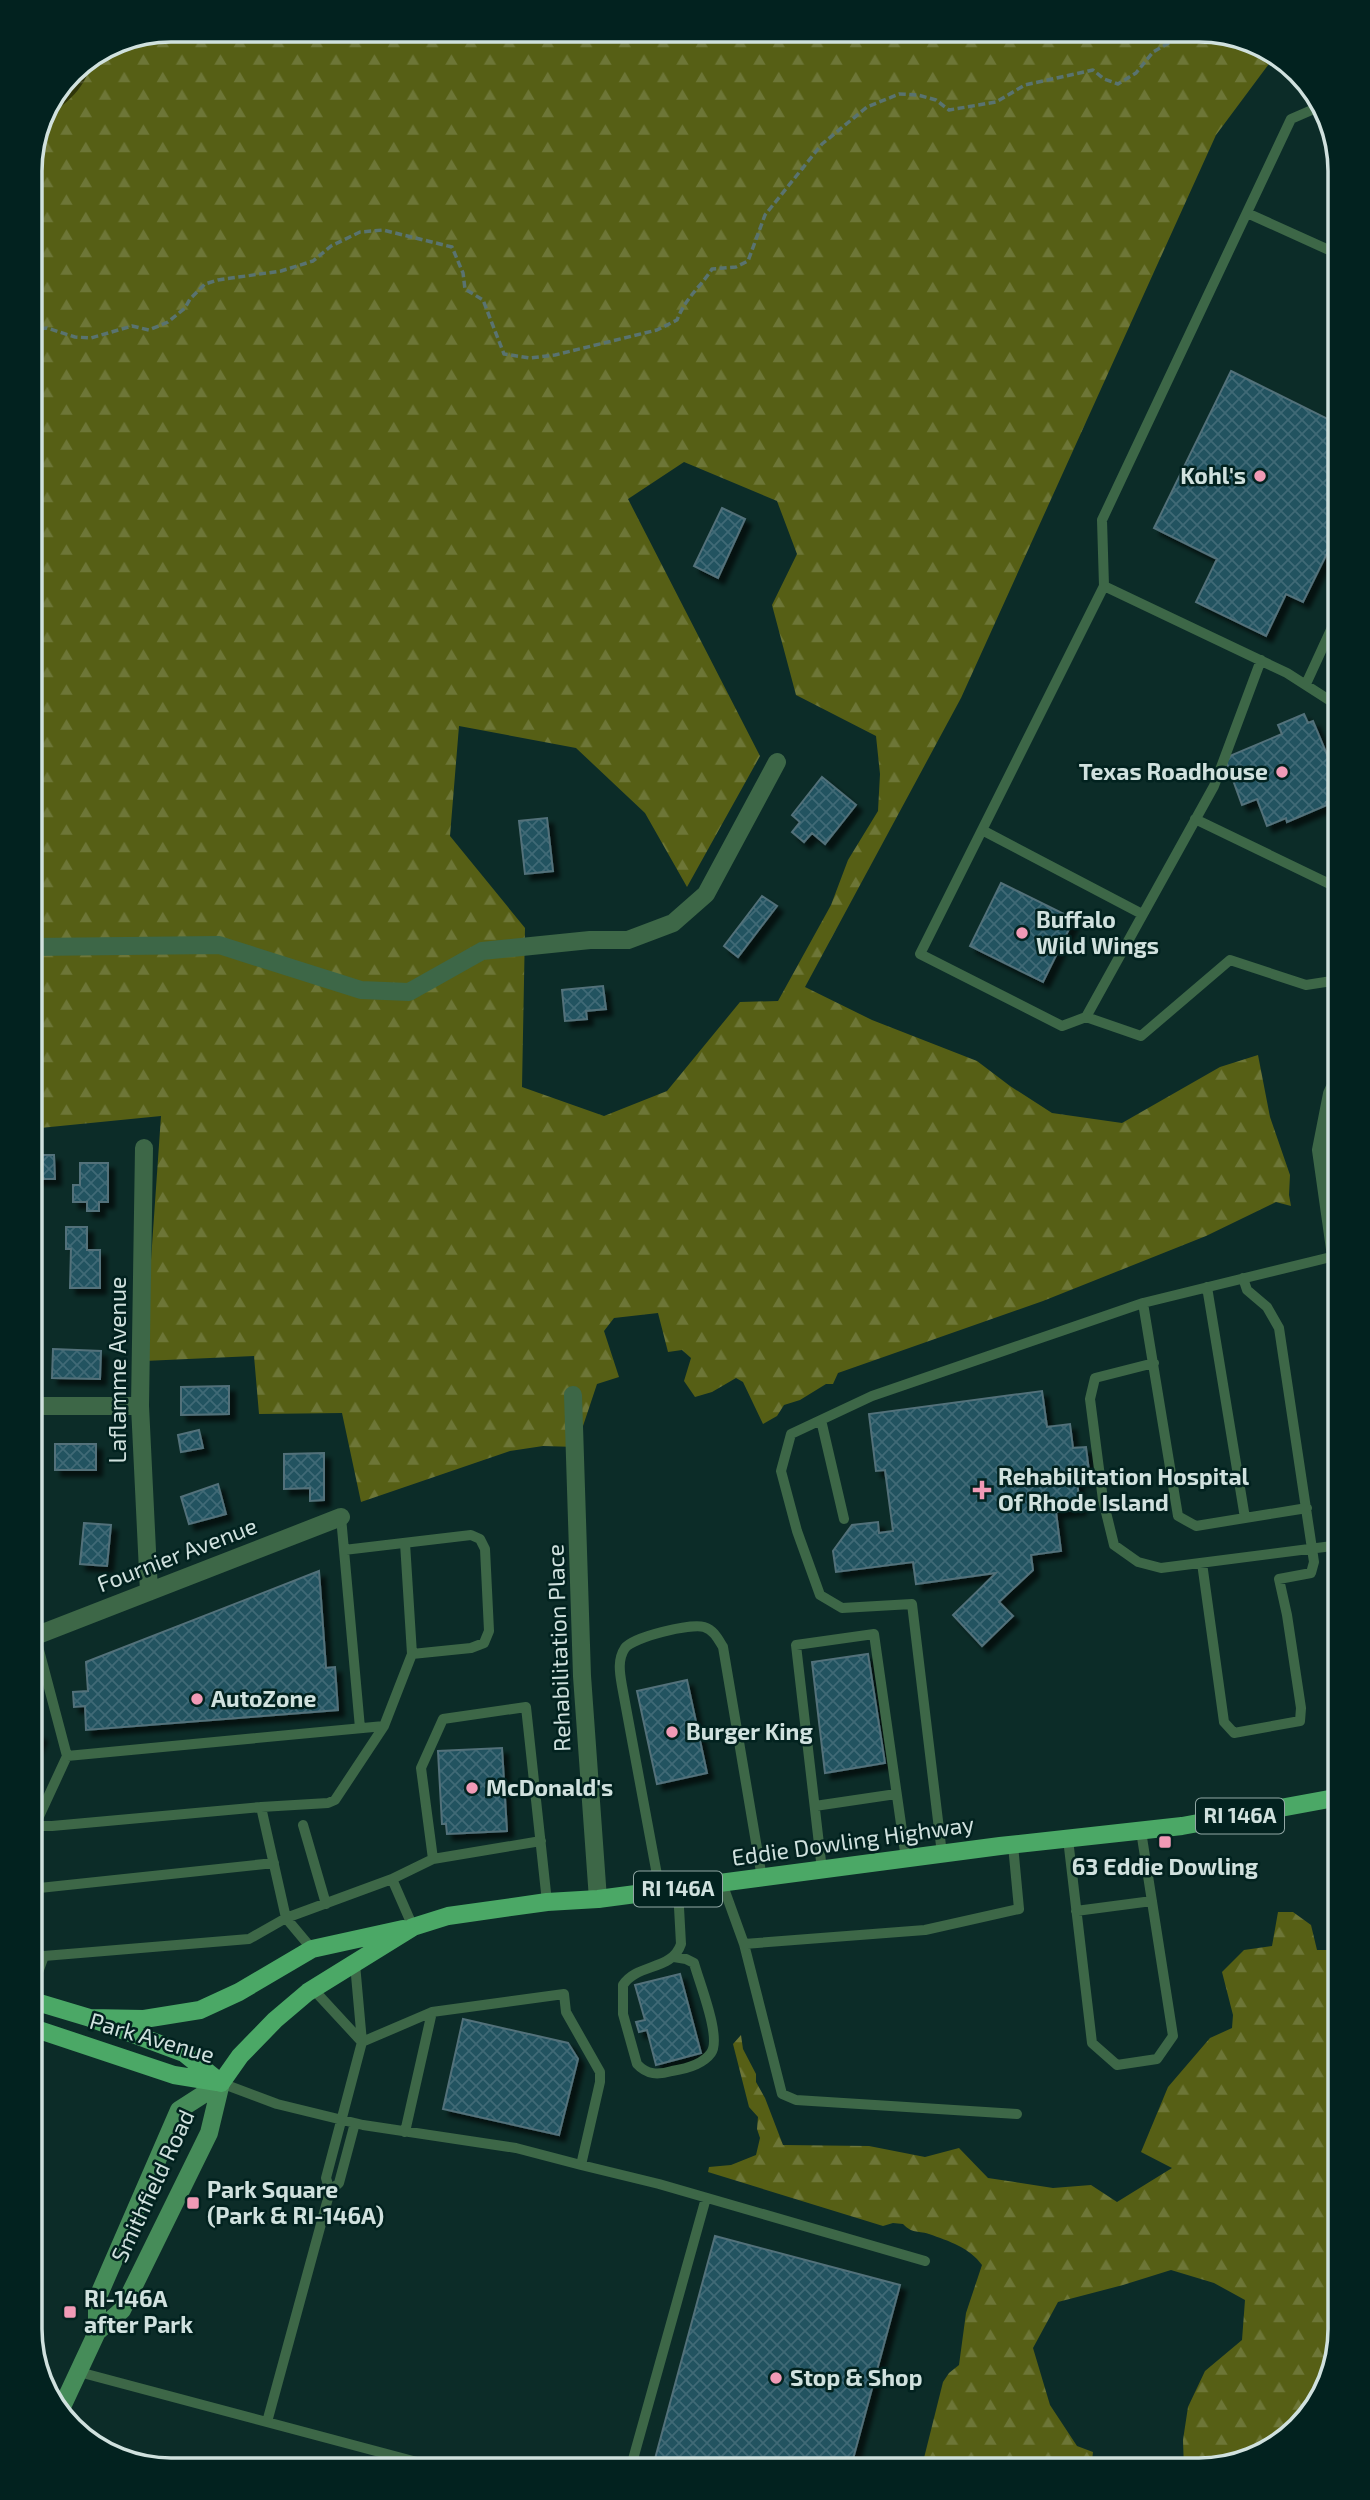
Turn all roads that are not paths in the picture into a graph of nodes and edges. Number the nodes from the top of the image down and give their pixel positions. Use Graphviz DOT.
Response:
graph roads {
  1 [pos="1313,110"];
  2 [pos="1247,213"];
  3 [pos="1328,250"];
  4 [pos="1104,586"];
  5 [pos="1328,636"];
  6 [pos="1261,660"];
  7 [pos="1306,684"];
  8 [pos="1328,699"];
  9 [pos="776,762"];
  10 [pos="1195,819"];
  11 [pos="982,830"];
  12 [pos="1328,882"];
  13 [pos="1142,914"];
  14 [pos="42,947"];
  15 [pos="1328,982"];
  16 [pos="1086,1017"];
  17 [pos="1328,1114"];
  18 [pos="144,1148"];
  19 [pos="1328,1202"];
  20 [pos="1328,1257"];
  21 [pos="1243,1278"];
  22 [pos="1207,1287"];
  23 [pos="1143,1303"];
  24 [pos="1154,1363"];
  25 [pos="573,1395"];
  26 [pos="42,1406"];
  27 [pos="140,1406"];
  28 [pos="821,1420"];
  29 [pos="1307,1508"];
  30 [pos="341,1517"];
  31 [pos="1245,1518"];
  32 [pos="844,1519"];
  33 [pos="405,1542"];
  34 [pos="1328,1546"];
  35 [pos="1313,1548"];
  36 [pos="344,1550"];
  37 [pos="1202,1563"];
  38 [pos="149,1592"];
  39 [pos="42,1634"];
  40 [pos="412,1654"];
  41 [pos="42,1668"];
  42 [pos="384,1726"];
  43 [pos="360,1728"];
  44 [pos="67,1756"];
  45 [pos="896,1794"];
  46 [pos="1328,1800"];
  47 [pos="815,1806"];
  48 [pos="261,1807"];
  49 [pos="42,1810"];
  50 [pos="42,1824"];
  51 [pos="303,1825"];
  52 [pos="1141,1831"];
  53 [pos="1068,1839"];
  54 [pos="541,1841"];
  55 [pos="1013,1845"];
  56 [pos="942,1854"];
  57 [pos="433,1859"];
  58 [pos="906,1859"];
  59 [pos="274,1863"];
  60 [pos="822,1870"];
  61 [pos="762,1878"];
  62 [pos="393,1879"];
  63 [pos="722,1883"];
  64 [pos="42,1888"];
  65 [pos="669,1890"];
  66 [pos="598,1899"];
  67 [pos="1152,1901"];
  68 [pos="547,1902"];
  69 [pos="326,1903"];
  70 [pos="1076,1912"];
  71 [pos="286,1918"];
  72 [pos="413,1927"];
  73 [pos="744,1944"];
  74 [pos="312,1949"];
  75 [pos="44,1956"];
  76 [pos="674,1957"];
  77 [pos="42,1961"];
  78 [pos="355,1964"];
  79 [pos="313,1989"];
  80 [pos="42,2004"];
  81 [pos="432,2012"];
  82 [pos="90,2018"];
  83 [pos="42,2031"];
  84 [pos="362,2042"];
  85 [pos="220,2083"];
  86 [pos="1017,2114"];
  87 [pos="341,2120"];
  88 [pos="355,2123"];
  89 [pos="405,2132"];
  90 [pos="581,2165"];
  91 [pos="330,2191"];
  92 [pos="706,2198"];
  93 [pos="925,2260"];
  94 [pos="97,2332"];
  95 [pos="79,2372"];
  96 [pos="65,2402"];
  97 [pos="267,2422"];
  98 [pos="402,2458"];
  99 [pos="633,2458"];
  1 -- 2 [label="lane"];
  2 -- 3 [label="lane"];
  2 -- 4 [label="lane"];
  4 -- 6 [label="lane"];
  4 -- 11 [label="lane"];
  5 -- 7 [label="lane"];
  6 -- 7 [label="lane"];
  6 -- 10 [label="lane"];
  7 -- 8 [label="lane"];
  9 -- 14 [label="street"];
  10 -- 12 [label="lane"];
  10 -- 13 [label="lane"];
  11 -- 13 [label="lane"];
  11 -- 16 [label="lane"];
  13 -- 16 [label="lane"];
  15 -- 16 [label="lane"];
  17 -- 19 [label="street"];
  18 -- 27 [label="street, Laflamme Avenue"];
  20 -- 21 [label="lane"];
  21 -- 22 [label="lane"];
  21 -- 29 [label="lane"];
  22 -- 23 [label="lane"];
  22 -- 31 [label="lane"];
  23 -- 24 [label="lane"];
  23 -- 28 [label="lane"];
  24 -- 31 [label="lane"];
  24 -- 37 [label="lane"];
  25 -- 66 [label="street, Rehabilitation Place"];
  26 -- 27 [label="street"];
  27 -- 38 [label="street, Laflamme Avenue"];
  28 -- 32 [label="lane"];
  28 -- 56 [label="lane"];
  29 -- 31 [label="lane"];
  29 -- 35 [label="lane"];
  30 -- 36 [label="lane"];
  30 -- 38 [label="street, Fournier Avenue"];
  33 -- 36 [label="lane"];
  33 -- 40 [label="lane"];
  33 -- 40 [label="lane"];
  34 -- 35 [label="lane"];
  35 -- 37 [label="lane"];
  35 -- 37 [label="lane"];
  36 -- 43 [label="lane"];
  38 -- 39 [label="street, Fournier Avenue"];
  40 -- 42 [label="lane"];
  41 -- 44 [label="lane"];
  42 -- 43 [label="lane"];
  42 -- 48 [label="lane"];
  43 -- 44 [label="lane"];
  44 -- 49 [label="lane"];
  45 -- 47 [label="lane"];
  45 -- 47 [label="lane"];
  45 -- 58 [label="lane"];
  46 -- 52 [label="main road, Eddie Dowling Highway / RI 146A"];
  47 -- 60 [label="lane"];
  48 -- 50 [label="lane"];
  48 -- 59 [label="lane"];
  51 -- 69 [label="lane"];
  52 -- 53 [label="main road, Eddie Dowling Highway / RI 146A"];
  52 -- 67 [label="lane"];
  53 -- 55 [label="main road, Eddie Dowling Highway / RI 146A"];
  53 -- 70 [label="lane"];
  54 -- 57 [label="lane"];
  54 -- 57 [label="lane"];
  54 -- 68 [label="lane"];
  55 -- 56 [label="main road, Eddie Dowling Highway / RI 146A"];
  55 -- 73 [label="lane"];
  56 -- 58 [label="main road, Eddie Dowling Highway / RI 146A"];
  57 -- 62 [label="lane"];
  58 -- 60 [label="main road, Eddie Dowling Highway / RI 146A"];
  59 -- 64 [label="lane"];
  59 -- 71 [label="lane"];
  60 -- 61 [label="main road, Eddie Dowling Highway / RI 146A"];
  61 -- 63 [label="main road, Eddie Dowling Highway / RI 146A"];
  61 -- 65 [label="lane"];
  62 -- 69 [label="lane"];
  62 -- 72 [label="lane"];
  63 -- 65 [label="main road, Eddie Dowling Highway / RI 146A"];
  63 -- 73 [label="lane"];
  65 -- 66 [label="main road, Eddie Dowling Highway / RI 146A"];
  65 -- 76 [label="lane"];
  66 -- 68 [label="main road, Eddie Dowling Highway / RI 146A"];
  67 -- 70 [label="lane"];
  67 -- 70 [label="lane"];
  68 -- 72 [label="main road, Eddie Dowling Highway / RI 146A"];
  69 -- 71 [label="lane"];
  71 -- 74 [label="lane"];
  71 -- 75 [label="lane"];
  72 -- 74 [label="main road"];
  72 -- 78 [label="main road, Eddie Dowling Highway / RI 146A"];
  73 -- 86 [label="lane"];
  74 -- 82 [label="main road"];
  75 -- 77 [label="lane"];
  76 -- 76 [label="lane"];
  78 -- 79 [label="main road, Eddie Dowling Highway / RI 146A"];
  78 -- 84 [label="lane"];
  79 -- 84 [label="lane"];
  79 -- 85 [label="main road, Eddie Dowling Highway / RI 146A"];
  80 -- 82 [label="main road, Park Avenue"];
  81 -- 84 [label="lane"];
  81 -- 89 [label="lane"];
  81 -- 90 [label="lane"];
  82 -- 85 [label="main road, Park Avenue"];
  83 -- 85 [label="main road, Park Avenue"];
  84 -- 87 [label="lane"];
  85 -- 87 [label="lane"];
  85 -- 94 [label="main road, Smithfield Road / RI 146A"];
  85 -- 94 [label="main road, Smithfield Road / RI 146A"];
  87 -- 88 [label="lane"];
  87 -- 91 [label="lane"];
  88 -- 89 [label="lane"];
  88 -- 91 [label="lane"];
  89 -- 90 [label="lane"];
  90 -- 92 [label="lane"];
  91 -- 97 [label="lane"];
  92 -- 93 [label="lane"];
  92 -- 99 [label="lane"];
  94 -- 95 [label="main road, Smithfield Road / RI 146A"];
  95 -- 96 [label="main road, Smithfield Road / RI 146A"];
  95 -- 97 [label="lane"];
  97 -- 98 [label="lane"];
}
